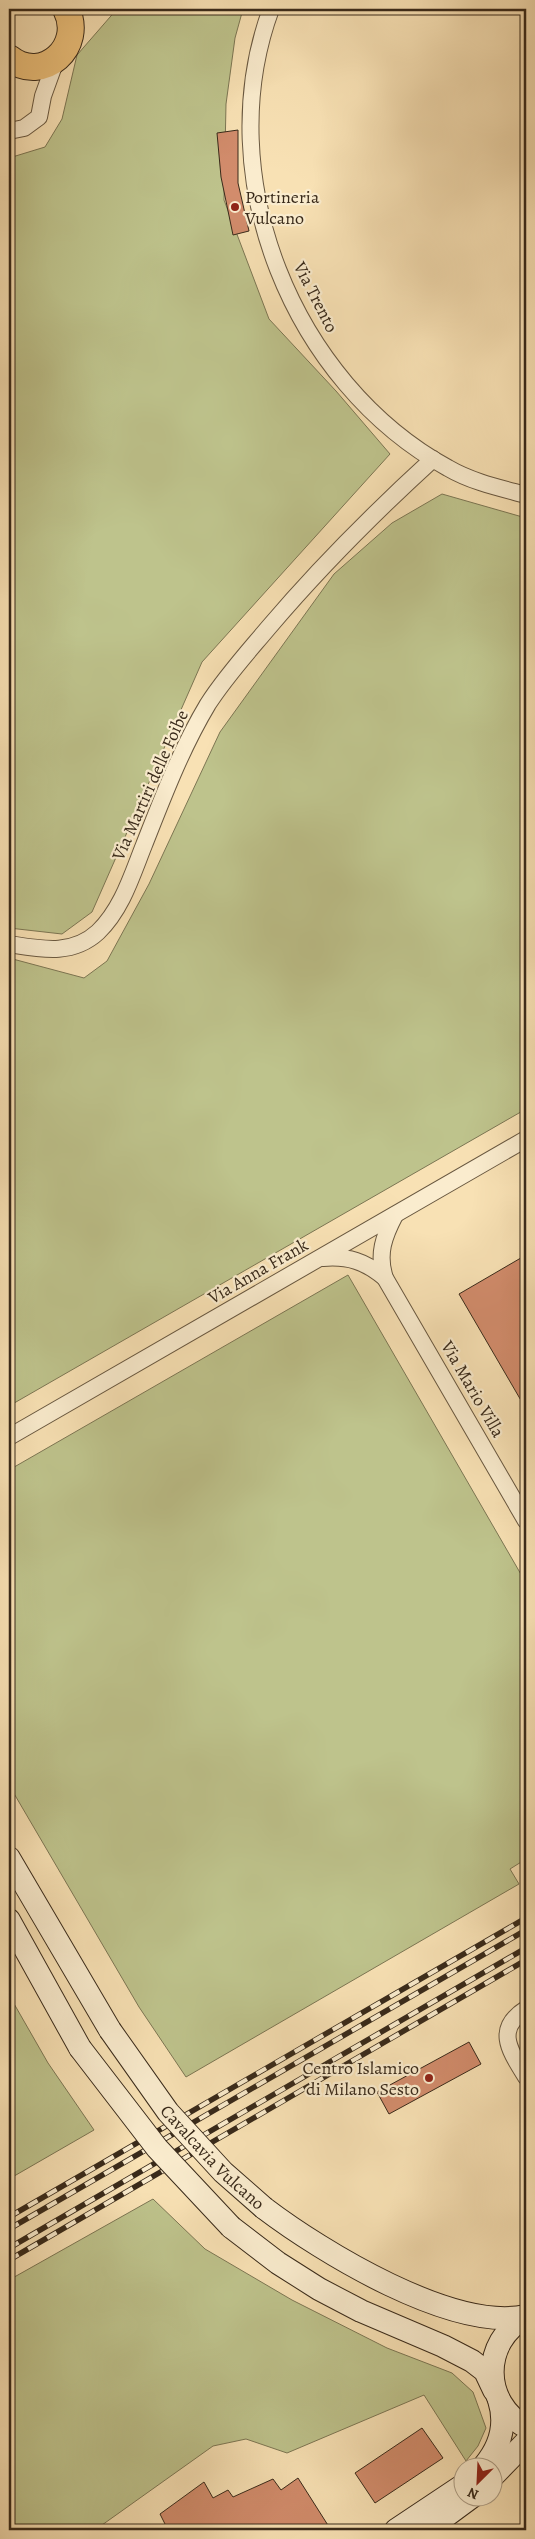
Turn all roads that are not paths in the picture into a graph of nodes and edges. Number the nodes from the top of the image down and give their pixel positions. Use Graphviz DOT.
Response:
graph roads {
  1 [pos="271,9"];
  2 [pos="71,13"];
  3 [pos="24,61"];
  4 [pos="43,96"];
  5 [pos="9,131"];
  6 [pos="433,459"];
  7 [pos="526,495"];
  8 [pos="9,944"];
  9 [pos="526,1139"];
  10 [pos="396,1215"];
  11 [pos="319,1259"];
  12 [pos="385,1278"];
  13 [pos="9,1437"];
  14 [pos="526,1520"];
  15 [pos="9,1858"];
  16 [pos="9,1920"];
  17 [pos="526,2009"];
  18 [pos="526,2077"];
  19 [pos="526,2317"];
  20 [pos="496,2395"];
  21 [pos="526,2427"];
  22 [pos="526,2442"];
  23 [pos="491,2456"];
  24 [pos="502,2467"];
  25 [pos="452,2493"];
  26 [pos="459,2506"];
  27 [pos="396,2530"];
  28 [pos="427,2530"];
  1 -- 6 [label="street, Via Trento"];
  2 -- 3 [label="main road"];
  3 -- 4 [label="street"];
  3 -- 4 [label="street"];
  4 -- 5 [label="street"];
  6 -- 7 [label="street, Via Trento"];
  6 -- 8 [label="street, Via Martiri delle Foibe"];
  9 -- 10 [label="street, Via Anna Frank"];
  10 -- 11 [label="street, Via Anna Frank"];
  10 -- 12 [label="street, Via Mario Villa"];
  11 -- 12 [label="street, Via Mario Villa"];
  11 -- 13 [label="street, Via Anna Frank"];
  12 -- 14 [label="street, Via Mario Villa"];
  15 -- 19 [label="main road, Cavalcavia Vulcano, bridge"];
  16 -- 20 [label="main road, Cavalcavia Vulcano, bridge"];
  17 -- 18 [label="street"];
  19 -- 20 [label="main road"];
  20 -- 21 [label="main road"];
  20 -- 23 [label="main road"];
  22 -- 24 [label="main road"];
  25 -- 27 [label="main road"];
  26 -- 28 [label="main road"];
}
